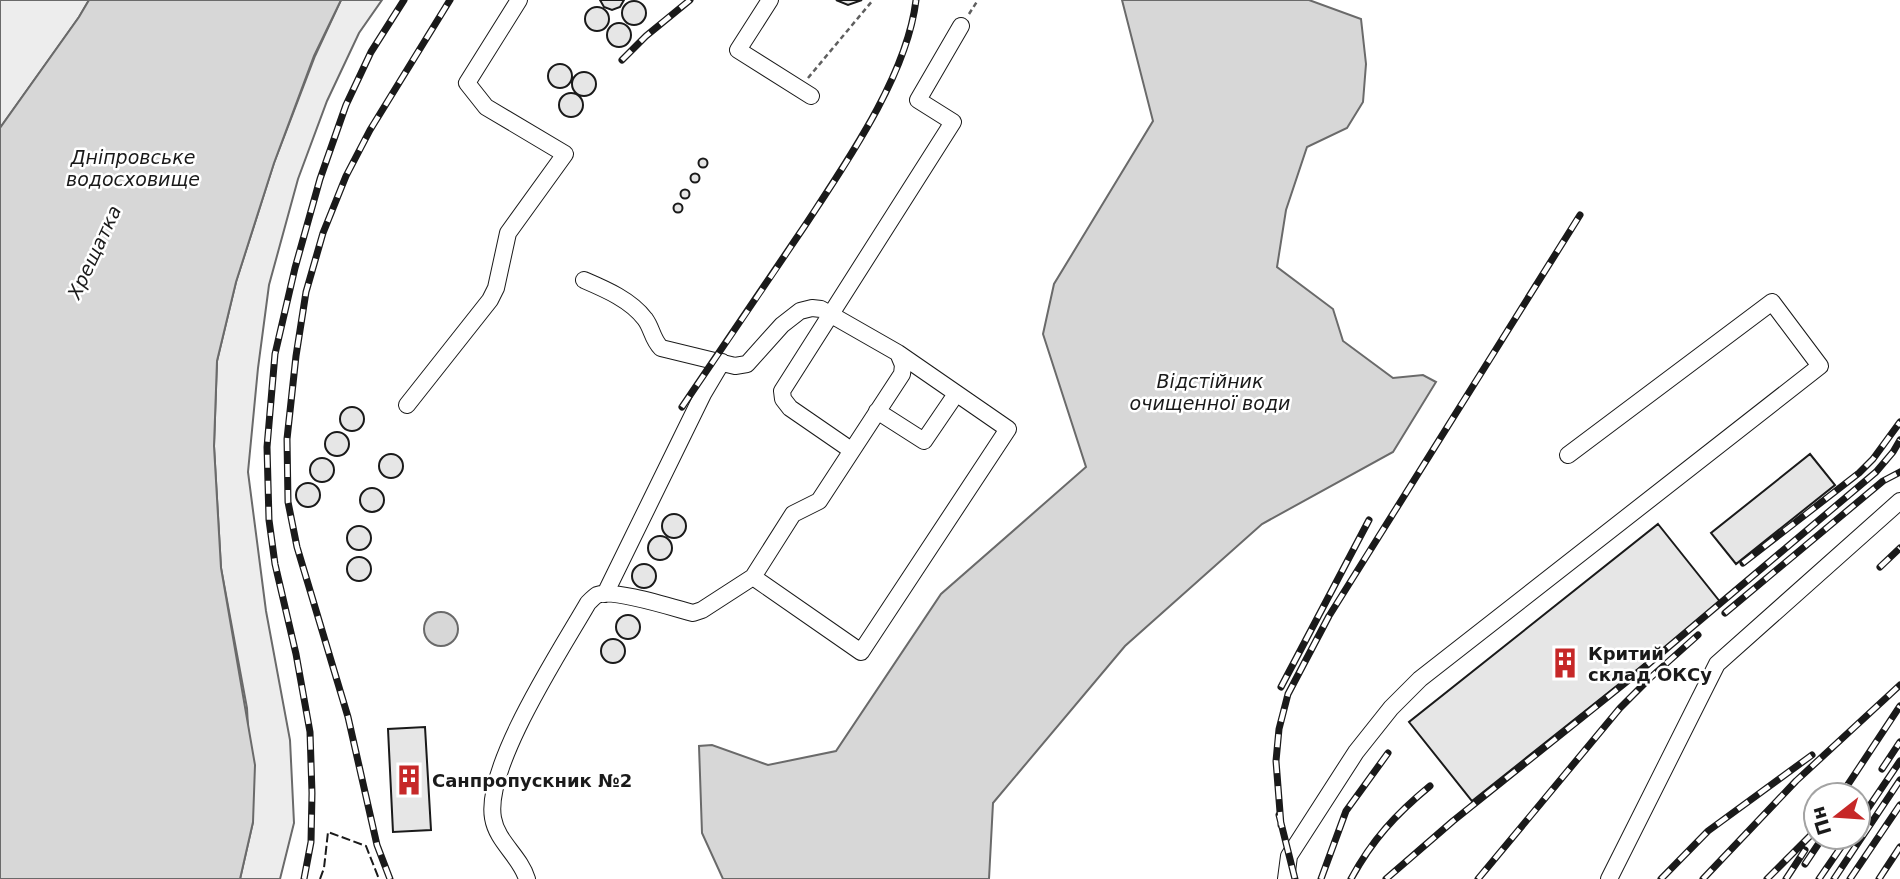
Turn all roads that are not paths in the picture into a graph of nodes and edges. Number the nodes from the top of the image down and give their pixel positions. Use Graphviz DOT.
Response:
graph roads {
  1 [pos="519,0"];
  2 [pos="770,0"];
  3 [pos="961,26"];
  4 [pos="805,93"];
  5 [pos="584,280"];
  6 [pos="829,314"];
  7 [pos="898,353"];
  8 [pos="722,362"];
  9 [pos="956,394"];
  10 [pos="407,405"];
  11 [pos="877,411"];
  12 [pos="852,450"];
  13 [pos="1569,455"];
  14 [pos="1900,501"];
  15 [pos="752,577"];
  16 [pos="606,594"];
  17 [pos="527,879"];
  18 [pos="1286,879"];
  19 [pos="1609,879"];
  1 -- 10 [label="lane"];
  2 -- 4 [label="lane"];
  3 -- 6 [label="lane"];
  5 -- 8 [label="lane"];
  6 -- 7 [label="lane"];
  6 -- 8 [label="lane"];
  6 -- 12 [label="lane"];
  7 -- 9 [label="lane"];
  7 -- 11 [label="lane"];
  8 -- 16 [label="lane"];
  9 -- 11 [label="lane"];
  9 -- 15 [label="lane"];
  11 -- 12 [label="lane"];
  12 -- 15 [label="lane"];
  13 -- 18 [label="lane"];
  14 -- 19 [label="lane"];
  15 -- 16 [label="lane"];
  16 -- 17 [label="lane"];
}
